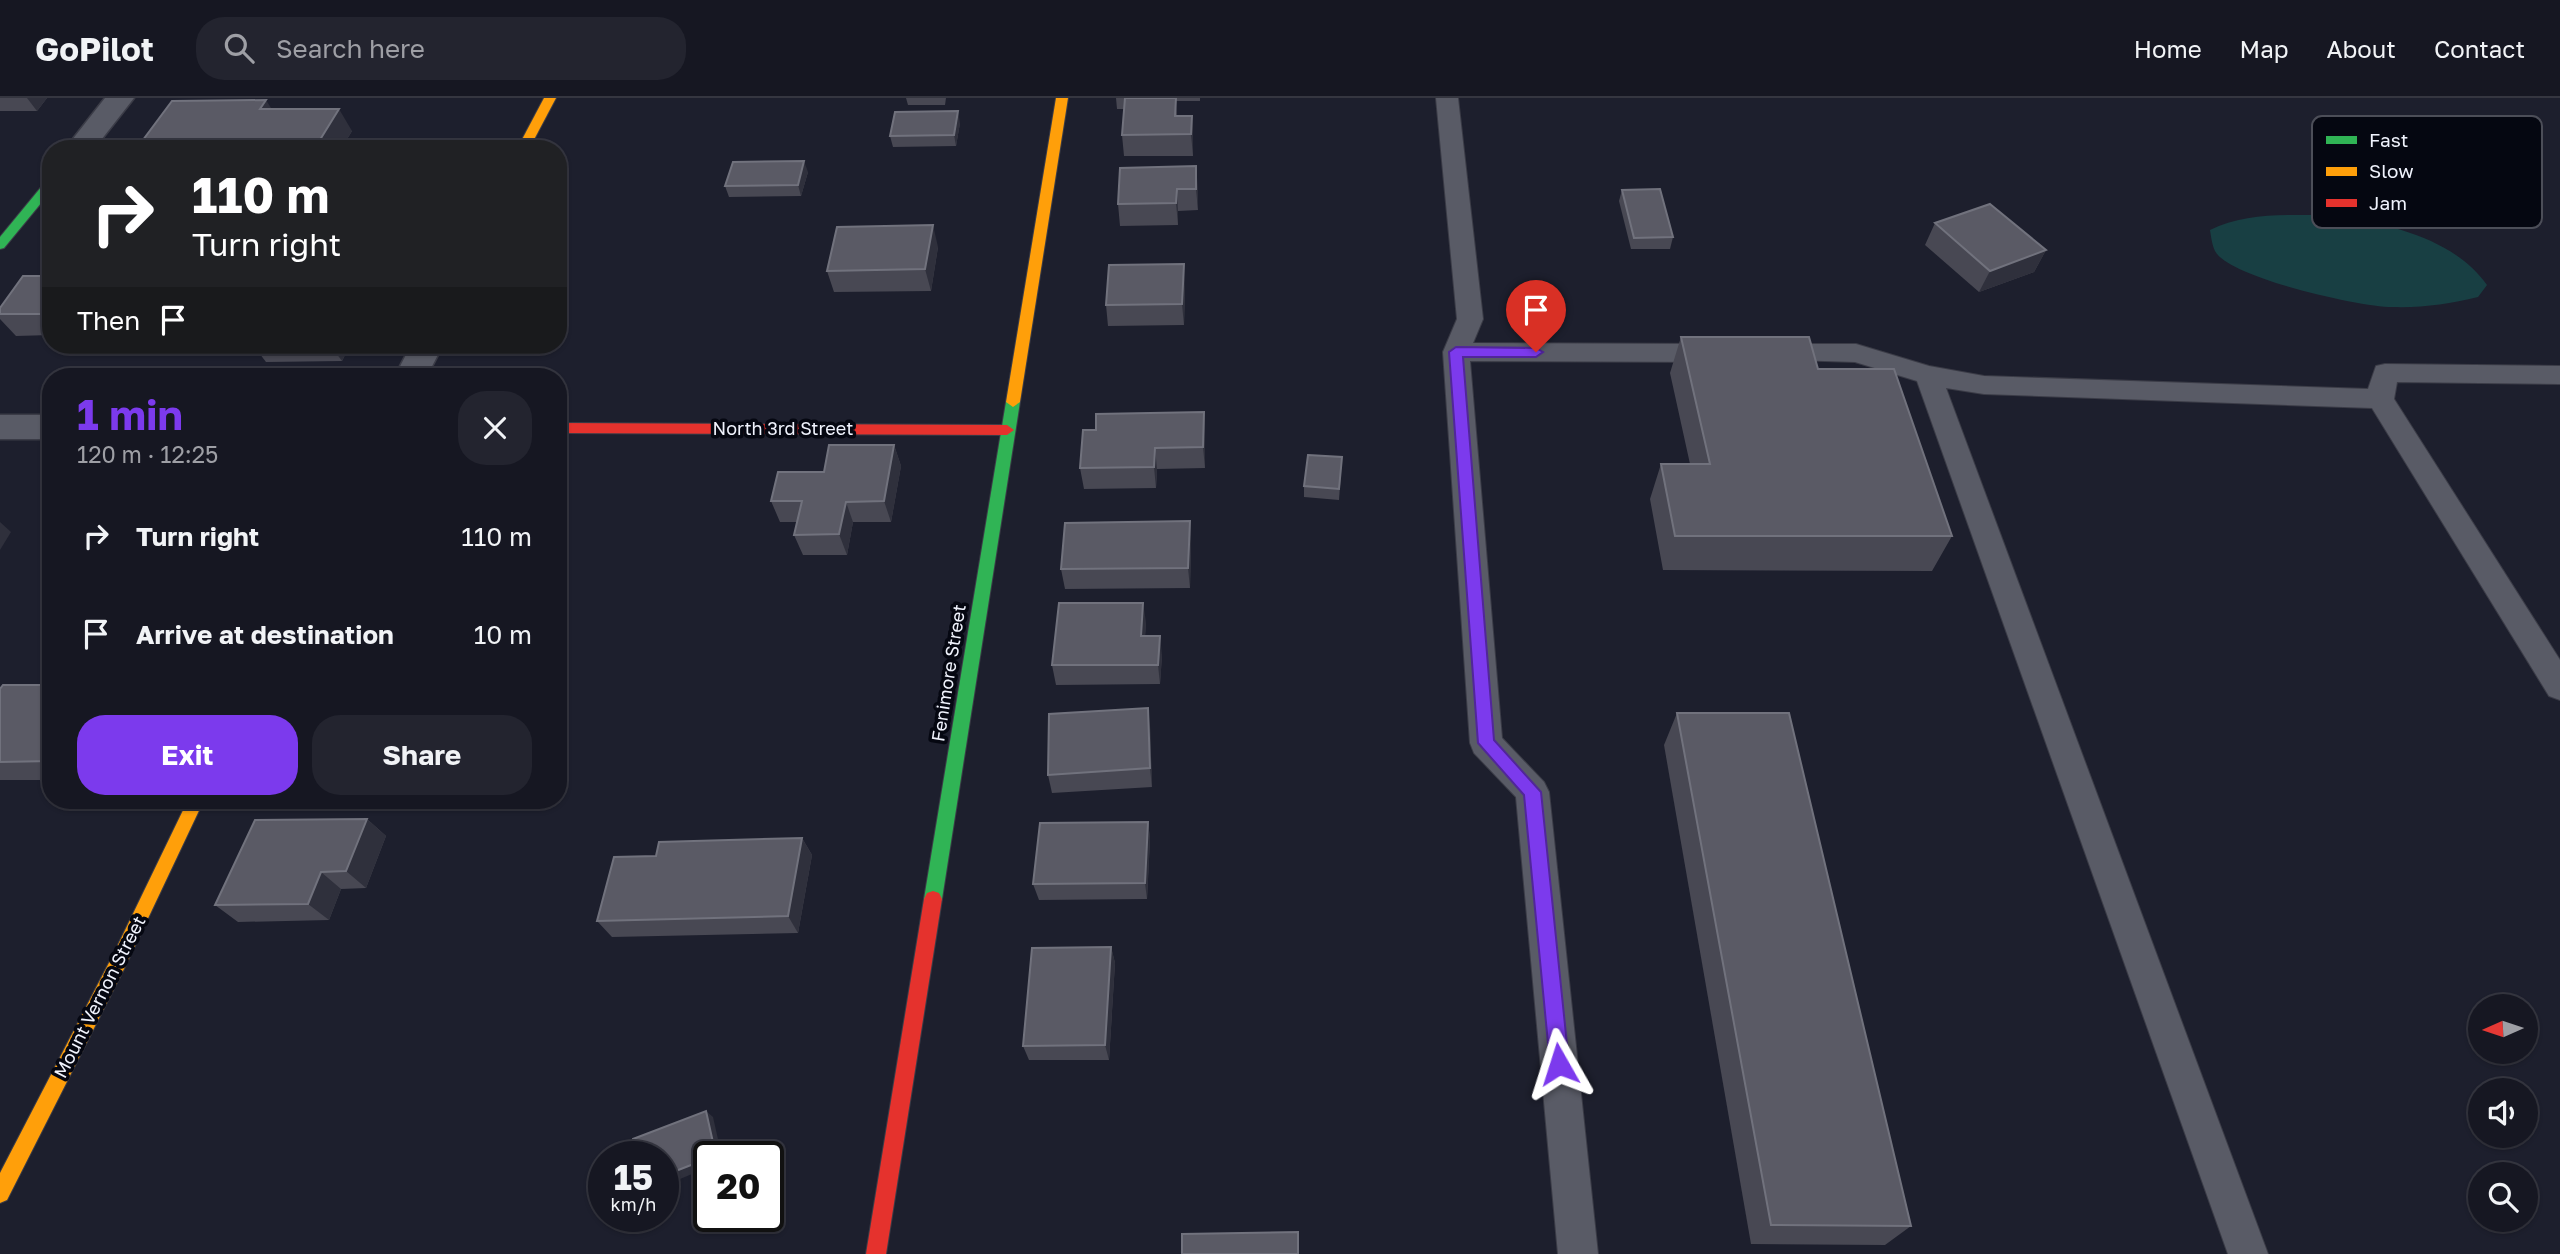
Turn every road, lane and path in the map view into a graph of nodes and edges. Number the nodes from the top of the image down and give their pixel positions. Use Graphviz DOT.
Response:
graph roads {
  1 [pos="120,98"];
  2 [pos="550,98"];
  3 [pos="1062,98"];
  4 [pos="1447,98"];
  5 [pos="86,140"];
  6 [pos="528,140"];
  7 [pos="42,194"];
  8 [pos="0,245"];
  9 [pos="1456,352"];
  10 [pos="1928,375"];
  11 [pos="2560,375"];
  12 [pos="2380,399"];
  13 [pos="0,427"];
  14 [pos="42,427"];
  15 [pos="567,428"];
  16 [pos="1007,430"];
  17 [pos="2560,687"];
  18 [pos="192,809"];
  19 [pos="0,1193"];
  20 [pos="876,1254"];
  21 [pos="1578,1254"];
  22 [pos="2248,1254"];
  1 -- 5 [label="street"];
  2 -- 6 [label="street"];
  3 -- 16 [label="street, Fenimore Street"];
  4 -- 9 [label="lane"];
  7 -- 8 [label="street"];
  9 -- 10 [label="lane"];
  9 -- 21 [label="lane"];
  10 -- 12 [label="lane"];
  10 -- 22 [label="lane"];
  11 -- 12 [label="lane"];
  12 -- 17 [label="lane"];
  13 -- 14 [label="street"];
  15 -- 16 [label="street, North 3rd Street"];
  16 -- 20 [label="street, Fenimore Street"];
  18 -- 19 [label="street, Mount Vernon Street"];
}
